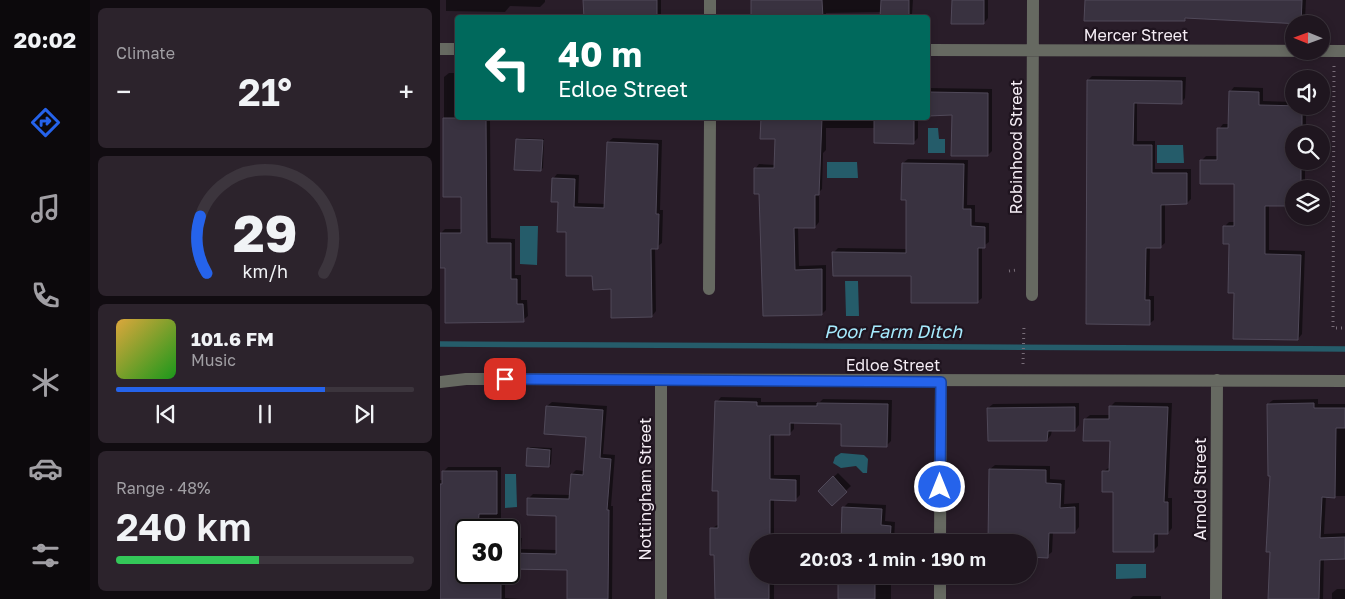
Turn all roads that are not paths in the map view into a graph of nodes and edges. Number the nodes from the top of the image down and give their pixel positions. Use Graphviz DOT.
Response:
graph roads {
  1 [pos="710,0"];
  2 [pos="1033,0"];
  3 [pos="710,15"];
  4 [pos="440,49"];
  5 [pos="455,49"];
  6 [pos="930,50"];
  7 [pos="1033,51"];
  8 [pos="1339,51"];
  9 [pos="710,120"];
  10 [pos="709,289"];
  11 [pos="1032,295"];
  12 [pos="661,380"];
  13 [pos="1217,380"];
  14 [pos="1345,381"];
  15 [pos="440,382"];
  16 [pos="941,382"];
  17 [pos="940,534"];
  18 [pos="940,584"];
  19 [pos="661,599"];
  20 [pos="940,599"];
  21 [pos="1216,599"];
  1 -- 3 [label="street"];
  2 -- 7 [label="street, Robinhood Street"];
  4 -- 5 [label="street"];
  6 -- 7 [label="street, Mercer Street"];
  7 -- 8 [label="street, Mercer Street"];
  7 -- 11 [label="street, Robinhood Street"];
  9 -- 10 [label="street"];
  12 -- 15 [label="street, Edloe Street"];
  12 -- 16 [label="street, Edloe Street"];
  12 -- 19 [label="street, Nottingham Street"];
  13 -- 14 [label="street, Edloe Street"];
  13 -- 16 [label="street, Edloe Street"];
  13 -- 21 [label="street, Arnold Street"];
  16 -- 17 [label="street"];
  18 -- 20 [label="street"];
}
